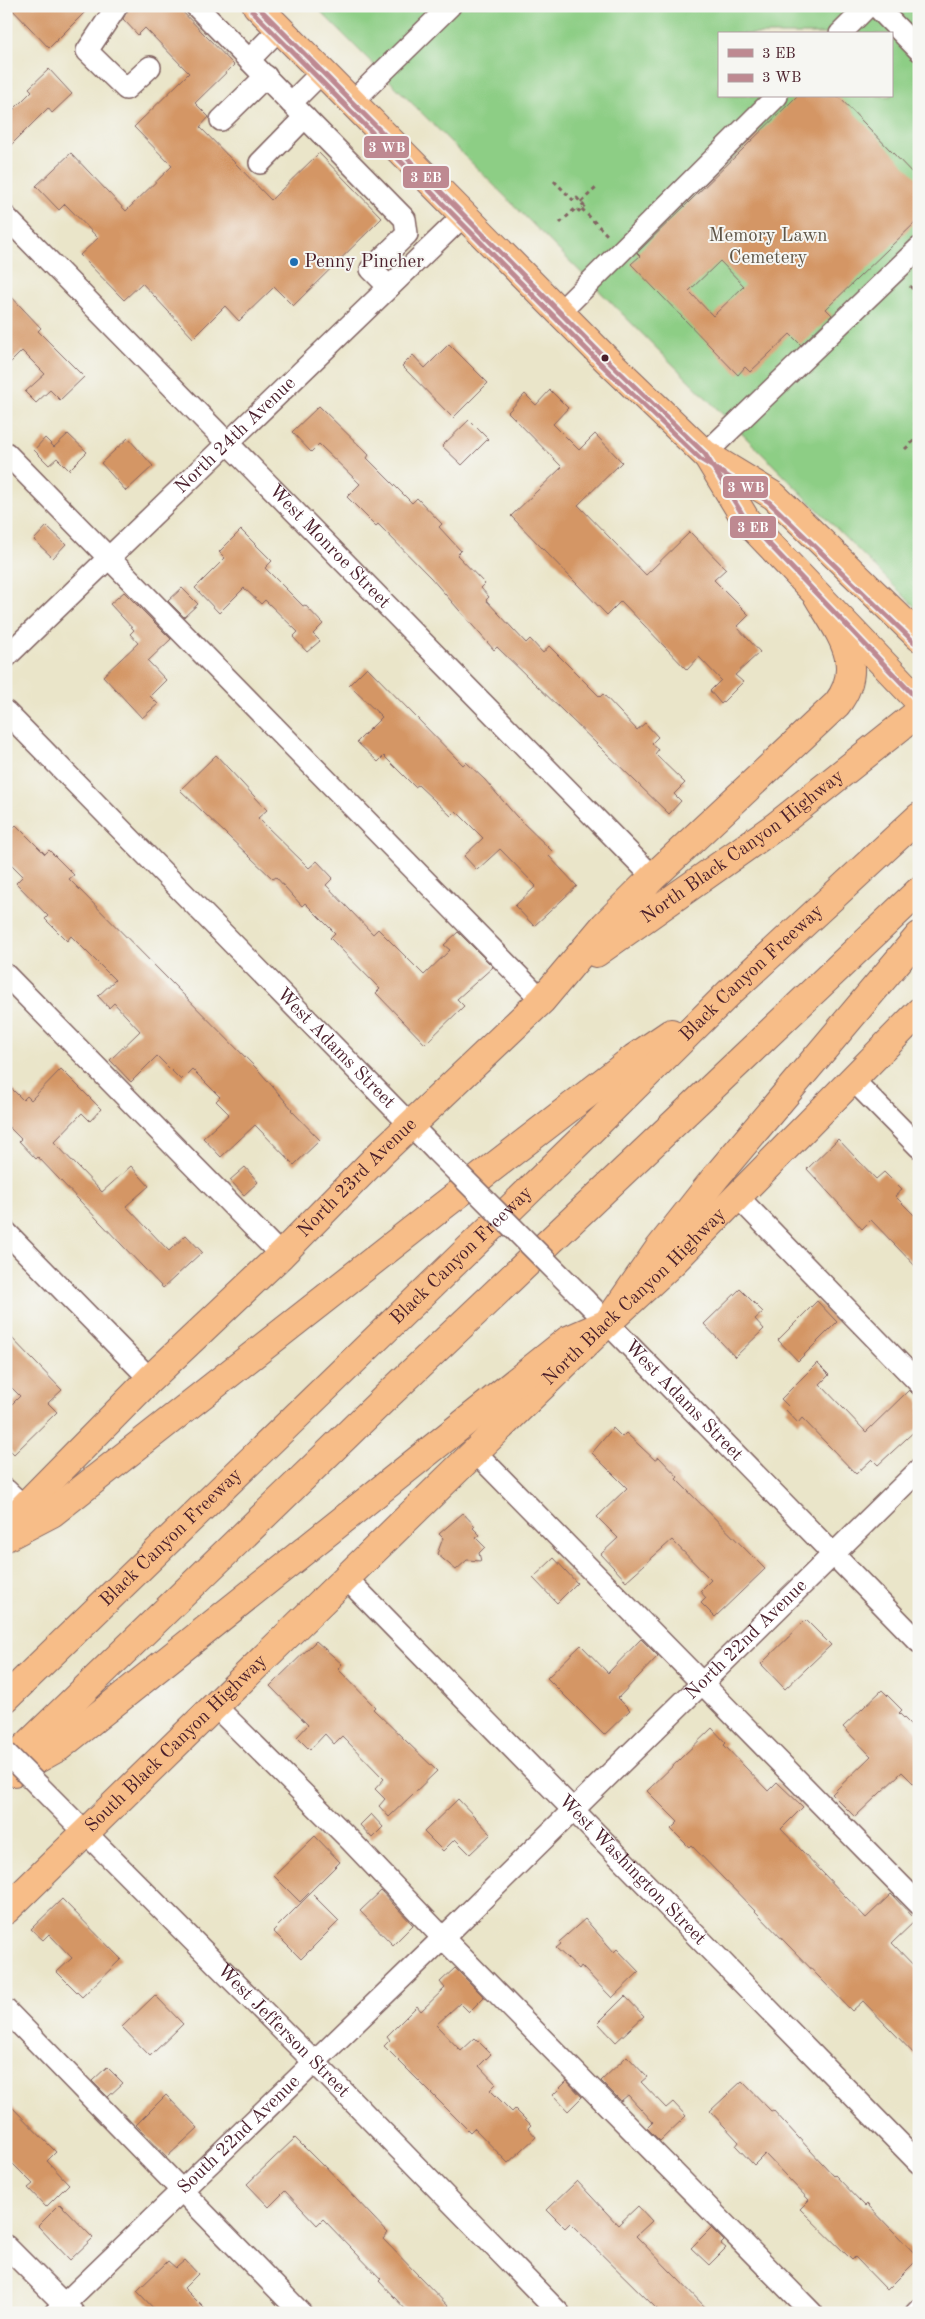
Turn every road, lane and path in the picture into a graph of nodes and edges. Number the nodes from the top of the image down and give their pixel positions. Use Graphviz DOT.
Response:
graph roads {
  1 [pos="117,6"];
  2 [pos="196,6"];
  3 [pos="257,6"];
  4 [pos="450,6"];
  5 [pos="868,6"];
  6 [pos="876,6"];
  7 [pos="280,29"];
  8 [pos="842,32"];
  9 [pos="919,50"];
  10 [pos="250,60"];
  11 [pos="150,68"];
  12 [pos="322,72"];
  13 [pos="266,76"];
  14 [pos="775,98"];
  15 [pos="352,102"];
  16 [pos="298,110"];
  17 [pos="221,120"];
  18 [pos="260,163"];
  19 [pos="554,181"];
  20 [pos="598,186"];
  21 [pos="574,201"];
  22 [pos="581,202"];
  23 [pos="576,208"];
  24 [pos="582,208"];
  25 [pos="464,215"];
  26 [pos="6,217"];
  27 [pos="560,223"];
  28 [pos="407,234"];
  29 [pos="919,248"];
  30 [pos="622,250"];
  31 [pos="425,252"];
  32 [pos="389,287"];
  33 [pos="560,312"];
  34 [pos="919,436"];
  35 [pos="226,443"];
  36 [pos="905,449"];
  37 [pos="6,454"];
  38 [pos="706,454"];
  39 [pos="108,557"];
  40 [pos="817,595"];
  41 [pos="919,637"];
  42 [pos="6,657"];
  43 [pos="919,701"];
  44 [pos="6,712"];
  45 [pos="919,712"];
  46 [pos="919,817"];
  47 [pos="654,877"];
  48 [pos="919,890"];
  49 [pos="919,936"];
  50 [pos="6,975"];
  51 [pos="564,977"];
  52 [pos="730,992"];
  53 [pos="542,1000"];
  54 [pos="919,1012"];
  55 [pos="854,1080"];
  56 [pos="411,1125"];
  57 [pos="919,1147"];
  58 [pos="736,1195"];
  59 [pos="6,1232"];
  60 [pos="281,1254"];
  61 [pos="607,1323"];
  62 [pos="150,1379"];
  63 [pos="919,1383"];
  64 [pos="476,1452"];
  65 [pos="919,1470"];
  66 [pos="12,1507"];
  67 [pos="6,1537"];
  68 [pos="833,1553"];
  69 [pos="346,1578"];
  70 [pos="918,1638"];
  71 [pos="701,1683"];
  72 [pos="6,1698"];
  73 [pos="215,1706"];
  74 [pos="6,1753"];
  75 [pos="6,1766"];
  76 [pos="6,1776"];
  77 [pos="572,1809"];
  78 [pos="85,1833"];
  79 [pos="919,1904"];
  80 [pos="6,1910"];
  81 [pos="443,1938"];
  82 [pos="6,2010"];
  83 [pos="314,2062"];
  84 [pos="919,2163"];
  85 [pos="182,2191"];
  86 [pos="6,2246"];
  87 [pos="64,2310"];
  88 [pos="300,2313"];
  89 [pos="559,2313"];
  90 [pos="812,2313"];
  1 -- 11 [label="street"];
  2 -- 10 [label="street"];
  3 -- 7 [label="main road"];
  4 -- 15 [label="street"];
  5 -- 8 [label="street"];
  6 -- 9 [label="street"];
  7 -- 10 [label="street"];
  7 -- 12 [label="main road"];
  10 -- 13 [label="street"];
  12 -- 15 [label="main road"];
  12 -- 16 [label="street"];
  13 -- 16 [label="street"];
  13 -- 17 [label="street"];
  14 -- 30 [label="street"];
  15 -- 25 [label="main road"];
  16 -- 18 [label="street"];
  16 -- 28 [label="street"];
  19 -- 21 [label="path"];
  20 -- 22 [label="path"];
  21 -- 22 [label="path"];
  21 -- 23 [label="path"];
  22 -- 24 [label="path"];
  23 -- 24 [label="path"];
  23 -- 27 [label="path"];
  24 -- 30 [label="path"];
  25 -- 31 [label="street, North 24th Avenue"];
  25 -- 33 [label="main road"];
  26 -- 35 [label="street, West Monroe Street"];
  28 -- 31 [label="street"];
  28 -- 32 [label="street"];
  29 -- 38 [label="street"];
  30 -- 33 [label="street"];
  31 -- 32 [label="street, North 24th Avenue"];
  32 -- 35 [label="street, North 24th Avenue"];
  33 -- 38 [label="main road"];
  34 -- 36 [label="path"];
  35 -- 39 [label="street, North 24th Avenue"];
  35 -- 47 [label="street, West Monroe Street"];
  37 -- 39 [label="street"];
  38 -- 40 [label="main road"];
  38 -- 41 [label="main road"];
  39 -- 42 [label="street, North 24th Avenue"];
  39 -- 53 [label="street"];
  40 -- 43 [label="main road"];
  40 -- 47 [label="main road"];
  44 -- 56 [label="street, West Adams Street"];
  45 -- 51 [label="main road, North Black Canyon Highway"];
  46 -- 52 [label="main road, Black Canyon Freeway"];
  47 -- 51 [label="main road"];
  48 -- 75 [label="main road"];
  49 -- 61 [label="main road"];
  50 -- 60 [label="street"];
  51 -- 53 [label="main road, North 23rd Avenue"];
  52 -- 67 [label="main road"];
  52 -- 72 [label="main road, Black Canyon Freeway"];
  53 -- 56 [label="main road, North 23rd Avenue"];
  54 -- 55 [label="main road, North Black Canyon Highway"];
  55 -- 57 [label="street"];
  55 -- 58 [label="main road, North Black Canyon Highway"];
  56 -- 60 [label="main road, North 23rd Avenue"];
  56 -- 61 [label="street, West Adams Street, bridge"];
  58 -- 61 [label="main road, North Black Canyon Highway"];
  58 -- 63 [label="street"];
  59 -- 62 [label="street"];
  60 -- 62 [label="main road, North 23rd Avenue"];
  61 -- 64 [label="main road, North Black Canyon Highway"];
  61 -- 68 [label="street, West Adams Street"];
  61 -- 76 [label="main road"];
  62 -- 66 [label="main road, North 23rd Avenue"];
  64 -- 69 [label="main road, North Black Canyon Highway"];
  64 -- 71 [label="street"];
  65 -- 68 [label="street, North 22nd Avenue"];
  68 -- 70 [label="street, West Adams Street"];
  68 -- 71 [label="street, North 22nd Avenue"];
  69 -- 73 [label="main road, South Black Canyon Highway"];
  69 -- 77 [label="street, West Washington Street"];
  71 -- 77 [label="street, North 22nd Avenue"];
  71 -- 79 [label="street"];
  73 -- 78 [label="main road, South Black Canyon Highway"];
  73 -- 81 [label="street"];
  74 -- 78 [label="street, West Jefferson Street, bridge"];
  77 -- 81 [label="street, South 22nd Avenue"];
  77 -- 84 [label="street, West Washington Street"];
  78 -- 80 [label="main road, South Black Canyon Highway"];
  78 -- 83 [label="street, West Jefferson Street"];
  81 -- 83 [label="street, South 22nd Avenue"];
  81 -- 90 [label="street"];
  82 -- 85 [label="street"];
  83 -- 85 [label="street, South 22nd Avenue"];
  83 -- 89 [label="street, West Jefferson Street"];
  85 -- 87 [label="street, South 22nd Avenue"];
  85 -- 88 [label="street"];
  86 -- 87 [label="street"];
}
